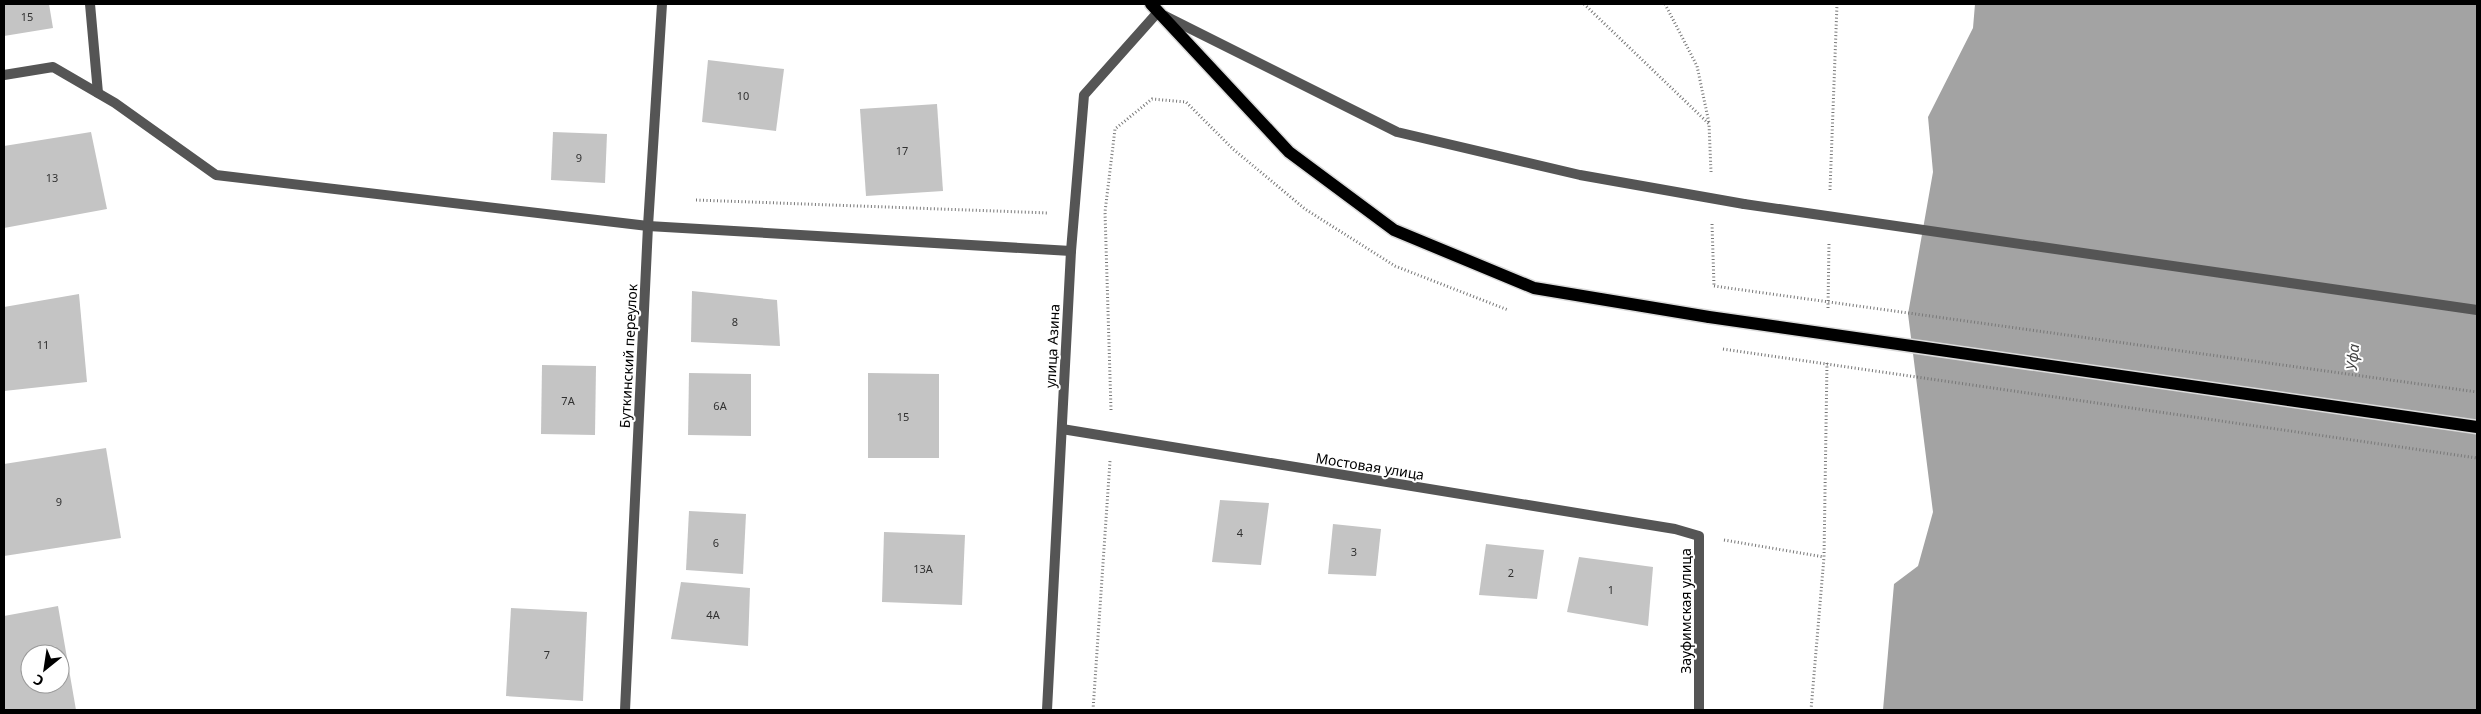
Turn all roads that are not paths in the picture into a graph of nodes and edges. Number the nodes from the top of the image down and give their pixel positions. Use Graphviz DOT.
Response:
graph roads {
  1 [pos="90,4"];
  2 [pos="662,4"];
  3 [pos="1155,8"];
  4 [pos="4,75"];
  5 [pos="98,93"];
  6 [pos="648,226"];
  7 [pos="1071,250"];
  8 [pos="2477,310"];
  9 [pos="2477,428"];
  10 [pos="1062,429"];
  11 [pos="1675,529"];
  12 [pos="625,710"];
  13 [pos="1047,710"];
  14 [pos="1699,710"];
  1 -- 5 [label="street"];
  2 -- 6 [label="street, Буткинский переулок"];
  3 -- 7 [label="street, улица Азина"];
  3 -- 8 [label="street, bridge"];
  3 -- 9 [label="main road, bridge"];
  4 -- 5 [label="street"];
  5 -- 6 [label="street"];
  6 -- 7 [label="street"];
  6 -- 12 [label="street, Буткинский переулок"];
  7 -- 10 [label="street, улица Азина"];
  10 -- 11 [label="street, Мостовая улица"];
  10 -- 13 [label="street, улица Азина"];
  11 -- 14 [label="street, Зауфимская улица"];
}
